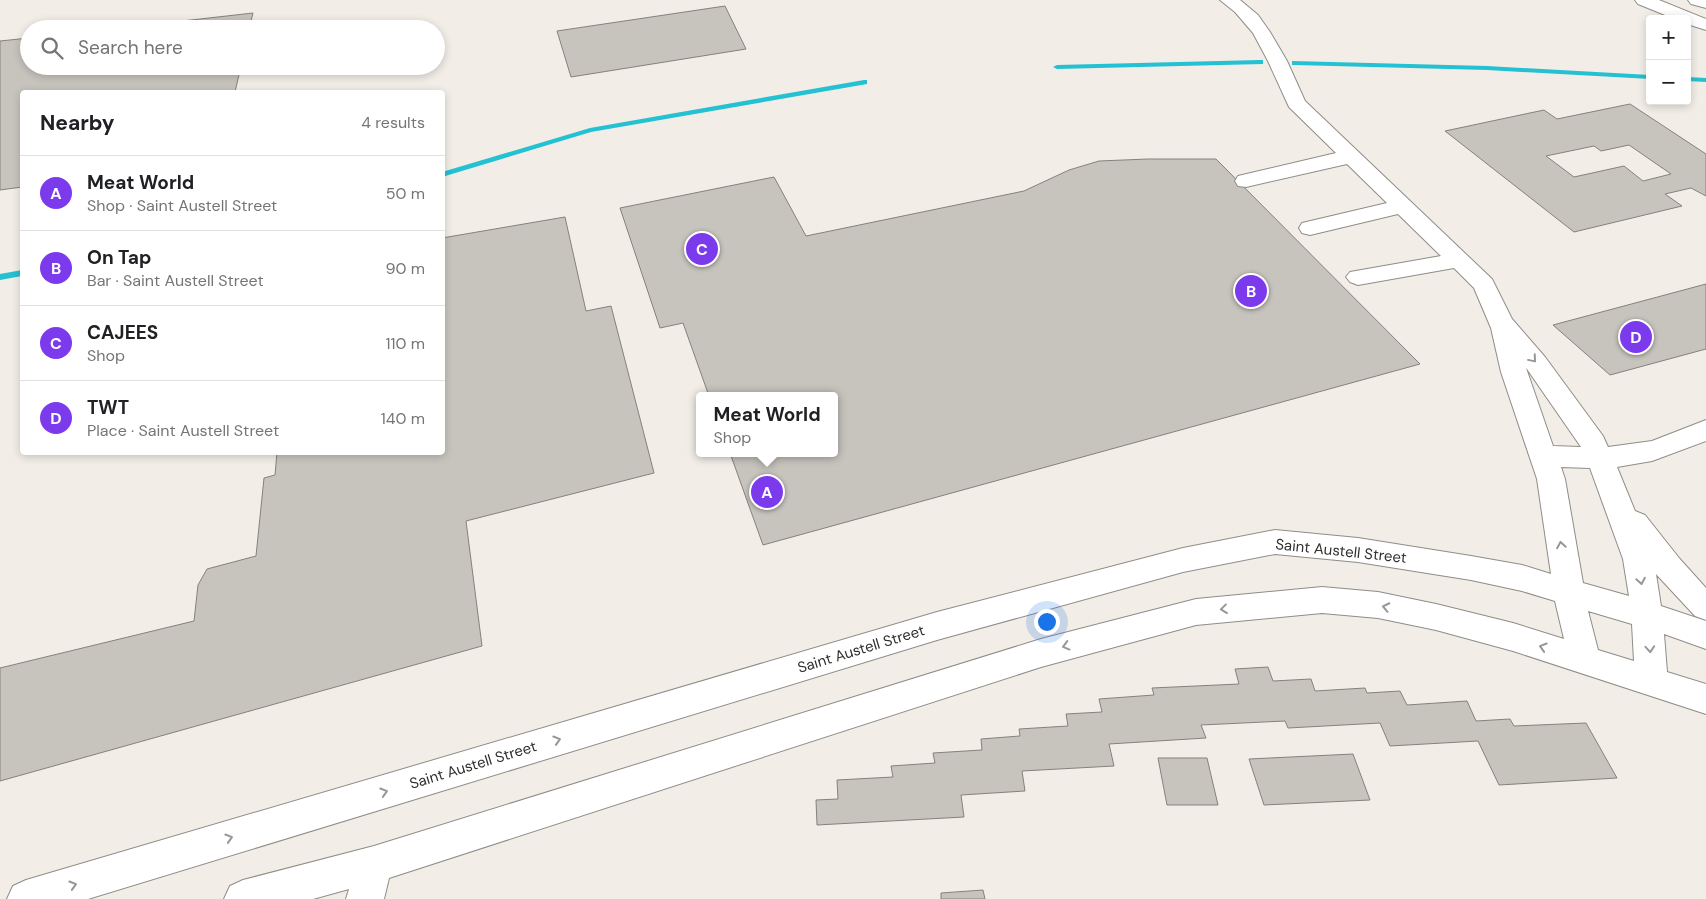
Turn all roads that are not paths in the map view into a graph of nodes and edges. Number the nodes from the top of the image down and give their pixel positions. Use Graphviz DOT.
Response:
graph roads {
  1 [pos="1229,0"];
  2 [pos="1644,0"];
  3 [pos="1696,0"];
  4 [pos="1706,4"];
  5 [pos="1706,25"];
  6 [pos="1352,156"];
  7 [pos="1246,181"];
  8 [pos="1402,206"];
  9 [pos="1310,228"];
  10 [pos="1459,260"];
  11 [pos="1358,277"];
  12 [pos="1501,323"];
  13 [pos="1706,430"];
  14 [pos="1544,456"];
  15 [pos="1599,458"];
  16 [pos="1612,488"];
  17 [pos="1569,594"];
  18 [pos="1706,607"];
  19 [pos="1647,615"];
  20 [pos="1706,635"];
  21 [pos="1584,660"];
  22 [pos="1652,683"];
  23 [pos="1706,699"];
  24 [pos="374,864"];
  25 [pos="26,899"];
  26 [pos="243,899"];
  27 [pos="365,899"];
  1 -- 6 [label="street"];
  2 -- 5 [label="street"];
  3 -- 4 [label="street"];
  6 -- 7 [label="street"];
  6 -- 8 [label="street"];
  8 -- 9 [label="street"];
  8 -- 10 [label="street"];
  10 -- 11 [label="street"];
  10 -- 12 [label="street"];
  12 -- 14 [label="street"];
  12 -- 15 [label="street, one-way"];
  13 -- 15 [label="street"];
  14 -- 15 [label="street"];
  17 -- 14 [label="street, one-way"];
  15 -- 16 [label="street"];
  16 -- 18 [label="street"];
  16 -- 19 [label="street, one-way"];
  17 -- 19 [label="street, Saint Austell Street"];
  17 -- 21 [label="street"];
  25 -- 17 [label="street, Saint Austell Street, one-way"];
  19 -- 20 [label="street, Saint Austell Street"];
  19 -- 22 [label="street, one-way"];
  21 -- 22 [label="street"];
  21 -- 24 [label="street, one-way"];
  22 -- 23 [label="street"];
  24 -- 26 [label="street"];
  24 -- 27 [label="street"];
}
